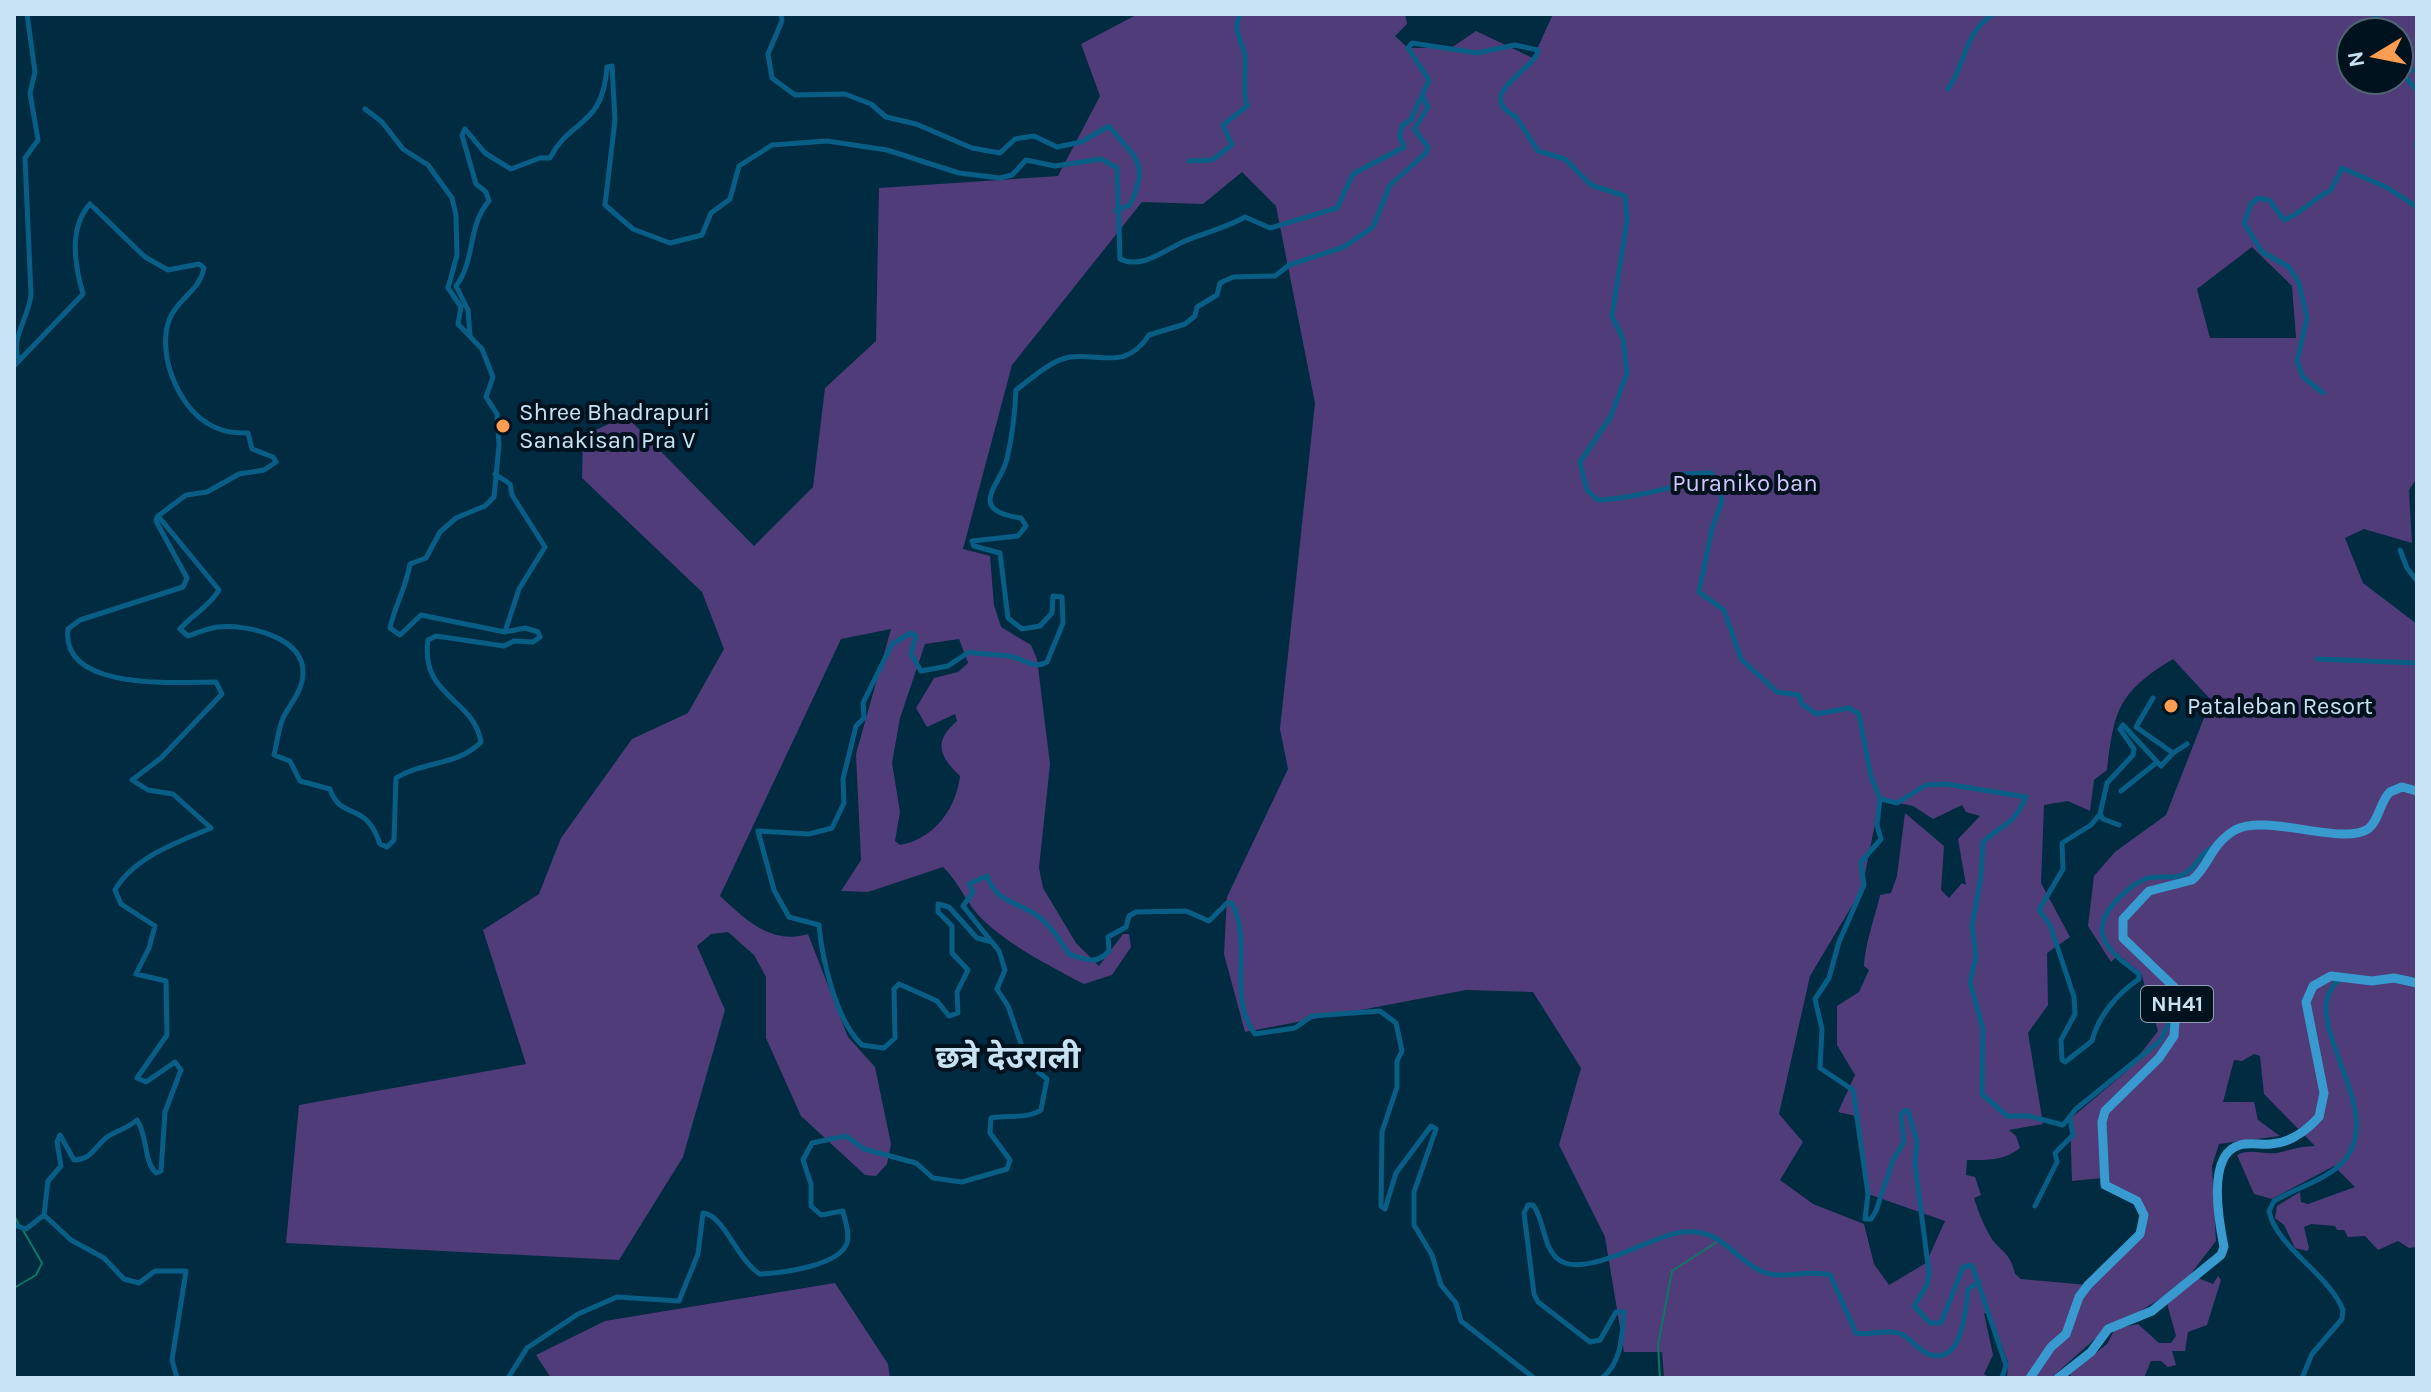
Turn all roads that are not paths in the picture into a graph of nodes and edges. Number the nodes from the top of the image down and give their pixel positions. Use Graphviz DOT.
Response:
graph roads {
  1 [pos="781,14"];
  2 [pos="1240,14"];
  3 [pos="1993,14"];
  4 [pos="27,16"];
  5 [pos="1948,89"];
  6 [pos="1422,96"];
  7 [pos="365,109"];
  8 [pos="2417,141"];
  9 [pos="2417,148"];
  10 [pos="1189,161"];
  11 [pos="2417,207"];
  12 [pos="1116,211"];
  13 [pos="470,335"];
  14 [pos="19,359"];
  15 [pos="14,366"];
  16 [pos="2323,393"];
  17 [pos="495,474"];
  18 [pos="158,516"];
  19 [pos="2400,550"];
  20 [pos="2417,581"];
  21 [pos="505,632"];
  22 [pos="2317,659"];
  23 [pos="2417,663"];
  24 [pos="2153,698"];
  25 [pos="2187,744"];
  26 [pos="2173,753"];
  27 [pos="2156,763"];
  28 [pos="2121,791"];
  29 [pos="2417,791"];
  30 [pos="1880,799"];
  31 [pos="2100,814"];
  32 [pos="2119,825"];
  33 [pos="2213,847"];
  34 [pos="992,942"];
  35 [pos="2342,978"];
  36 [pos="2417,983"];
  37 [pos="2177,1009"];
  38 [pos="2070,1119"];
  39 [pos="2035,1206"];
  40 [pos="44,1215"];
  41 [pos="14,1225"];
  42 [pos="1979,1282"];
  43 [pos="177,1378"];
  44 [pos="508,1378"];
  45 [pos="1534,1378"];
  46 [pos="1602,1378"];
  47 [pos="2002,1378"];
  48 [pos="2030,1378"];
  49 [pos="2058,1378"];
  50 [pos="2302,1378"];
  1 -- 12 [label="street"];
  2 -- 10 [label="street"];
  3 -- 5 [label="street"];
  4 -- 14 [label="street"];
  6 -- 12 [label="street"];
  6 -- 30 [label="street"];
  6 -- 34 [label="street"];
  7 -- 13 [label="street"];
  8 -- 9 [label="street"];
  11 -- 16 [label="street"];
  12 -- 13 [label="street"];
  13 -- 17 [label="street"];
  14 -- 15 [label="street"];
  14 -- 18 [label="street"];
  17 -- 21 [label="street"];
  17 -- 21 [label="street"];
  18 -- 21 [label="street"];
  18 -- 40 [label="street"];
  19 -- 20 [label="street"];
  22 -- 23 [label="street"];
  24 -- 26 [label="street"];
  25 -- 26 [label="street"];
  26 -- 27 [label="street"];
  27 -- 28 [label="street"];
  27 -- 31 [label="street"];
  29 -- 33 [label="highway, NH41"];
  30 -- 38 [label="street"];
  30 -- 42 [label="street"];
  31 -- 32 [label="street"];
  31 -- 33 [label="street"];
  33 -- 37 [label="highway, NH41"];
  34 -- 44 [label="street"];
  34 -- 45 [label="street"];
  35 -- 36 [label="highway"];
  35 -- 49 [label="highway"];
  35 -- 50 [label="street"];
  37 -- 38 [label="street"];
  37 -- 48 [label="highway, NH41"];
  38 -- 39 [label="street"];
  40 -- 41 [label="street"];
  40 -- 43 [label="street"];
  42 -- 46 [label="street"];
  42 -- 47 [label="street"];
}
